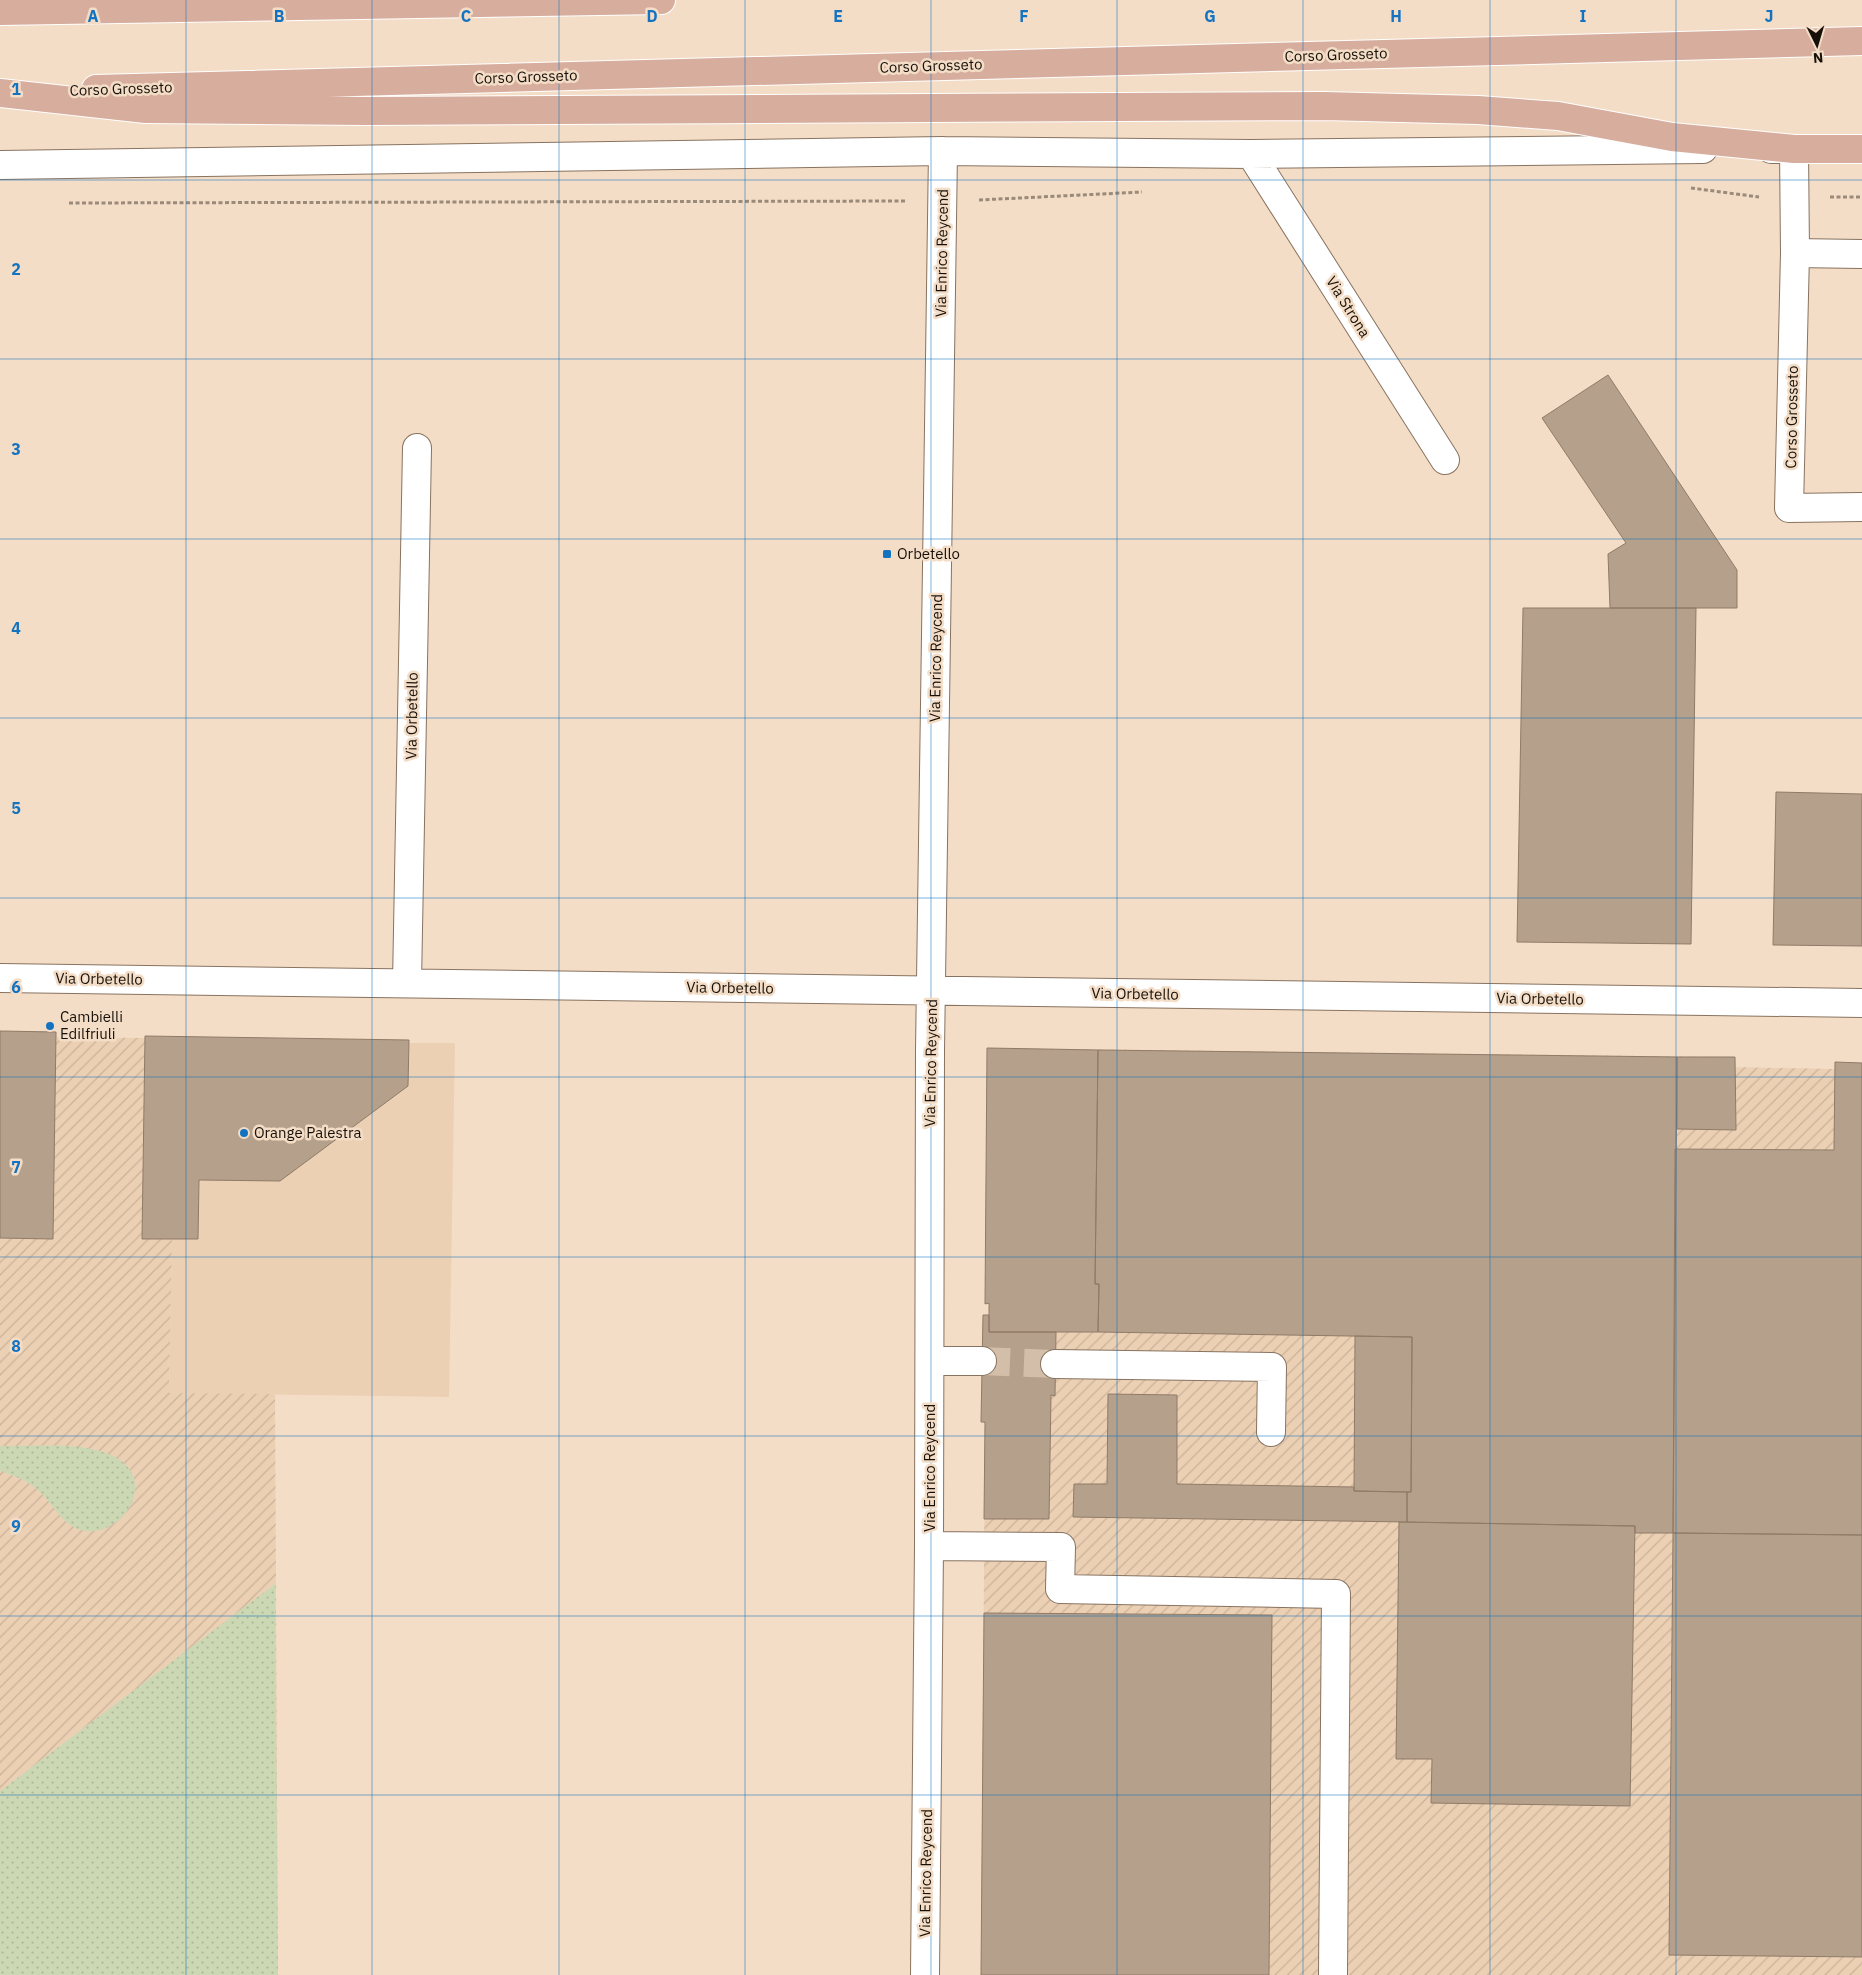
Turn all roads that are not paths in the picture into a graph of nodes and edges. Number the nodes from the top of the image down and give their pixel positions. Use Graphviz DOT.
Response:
graph roads {
  1 [pos="134,0"];
  2 [pos="661,0"];
  3 [pos="76,10"];
  4 [pos="0,11"];
  5 [pos="1862,41"];
  6 [pos="0,93"];
  7 [pos="1862,148"];
  8 [pos="1794,149"];
  9 [pos="943,151"];
  10 [pos="1251,154"];
  11 [pos="0,165"];
  12 [pos="1795,252"];
  13 [pos="1862,254"];
  14 [pos="417,448"];
  15 [pos="1445,460"];
  16 [pos="1862,508"];
  17 [pos="0,978"];
  18 [pos="407,983"];
  19 [pos="932,991"];
  20 [pos="1862,1003"];
  21 [pos="930,1361"];
  22 [pos="982,1362"];
  23 [pos="1055,1364"];
  24 [pos="1271,1432"];
  25 [pos="929,1546"];
  26 [pos="925,1975"];
  27 [pos="1332,1975"];
  1 -- 3 [label="main road"];
  2 -- 3 [label="main road"];
  3 -- 4 [label="main road"];
  5 -- 6 [label="main road, Corso Grosseto"];
  6 -- 8 [label="main road, Corso Grosseto"];
  7 -- 8 [label="main road, Corso Grosseto"];
  8 -- 10 [label="street, Corso Grosseto"];
  8 -- 12 [label="street, Corso Grosseto"];
  9 -- 10 [label="street, Corso Grosseto"];
  9 -- 11 [label="street, Corso Grosseto"];
  9 -- 19 [label="street, Via Enrico Reycend"];
  10 -- 15 [label="street, Via Strona"];
  12 -- 13 [label="street"];
  12 -- 16 [label="street, Corso Grosseto"];
  14 -- 18 [label="street, Via Orbetello"];
  17 -- 18 [label="street, Via Orbetello"];
  18 -- 19 [label="street, Via Orbetello"];
  19 -- 20 [label="street, Via Orbetello"];
  19 -- 21 [label="street, Via Enrico Reycend"];
  21 -- 22 [label="street"];
  21 -- 25 [label="street, Via Enrico Reycend"];
  23 -- 24 [label="street"];
  25 -- 26 [label="street, Via Enrico Reycend"];
  25 -- 27 [label="street"];
}
